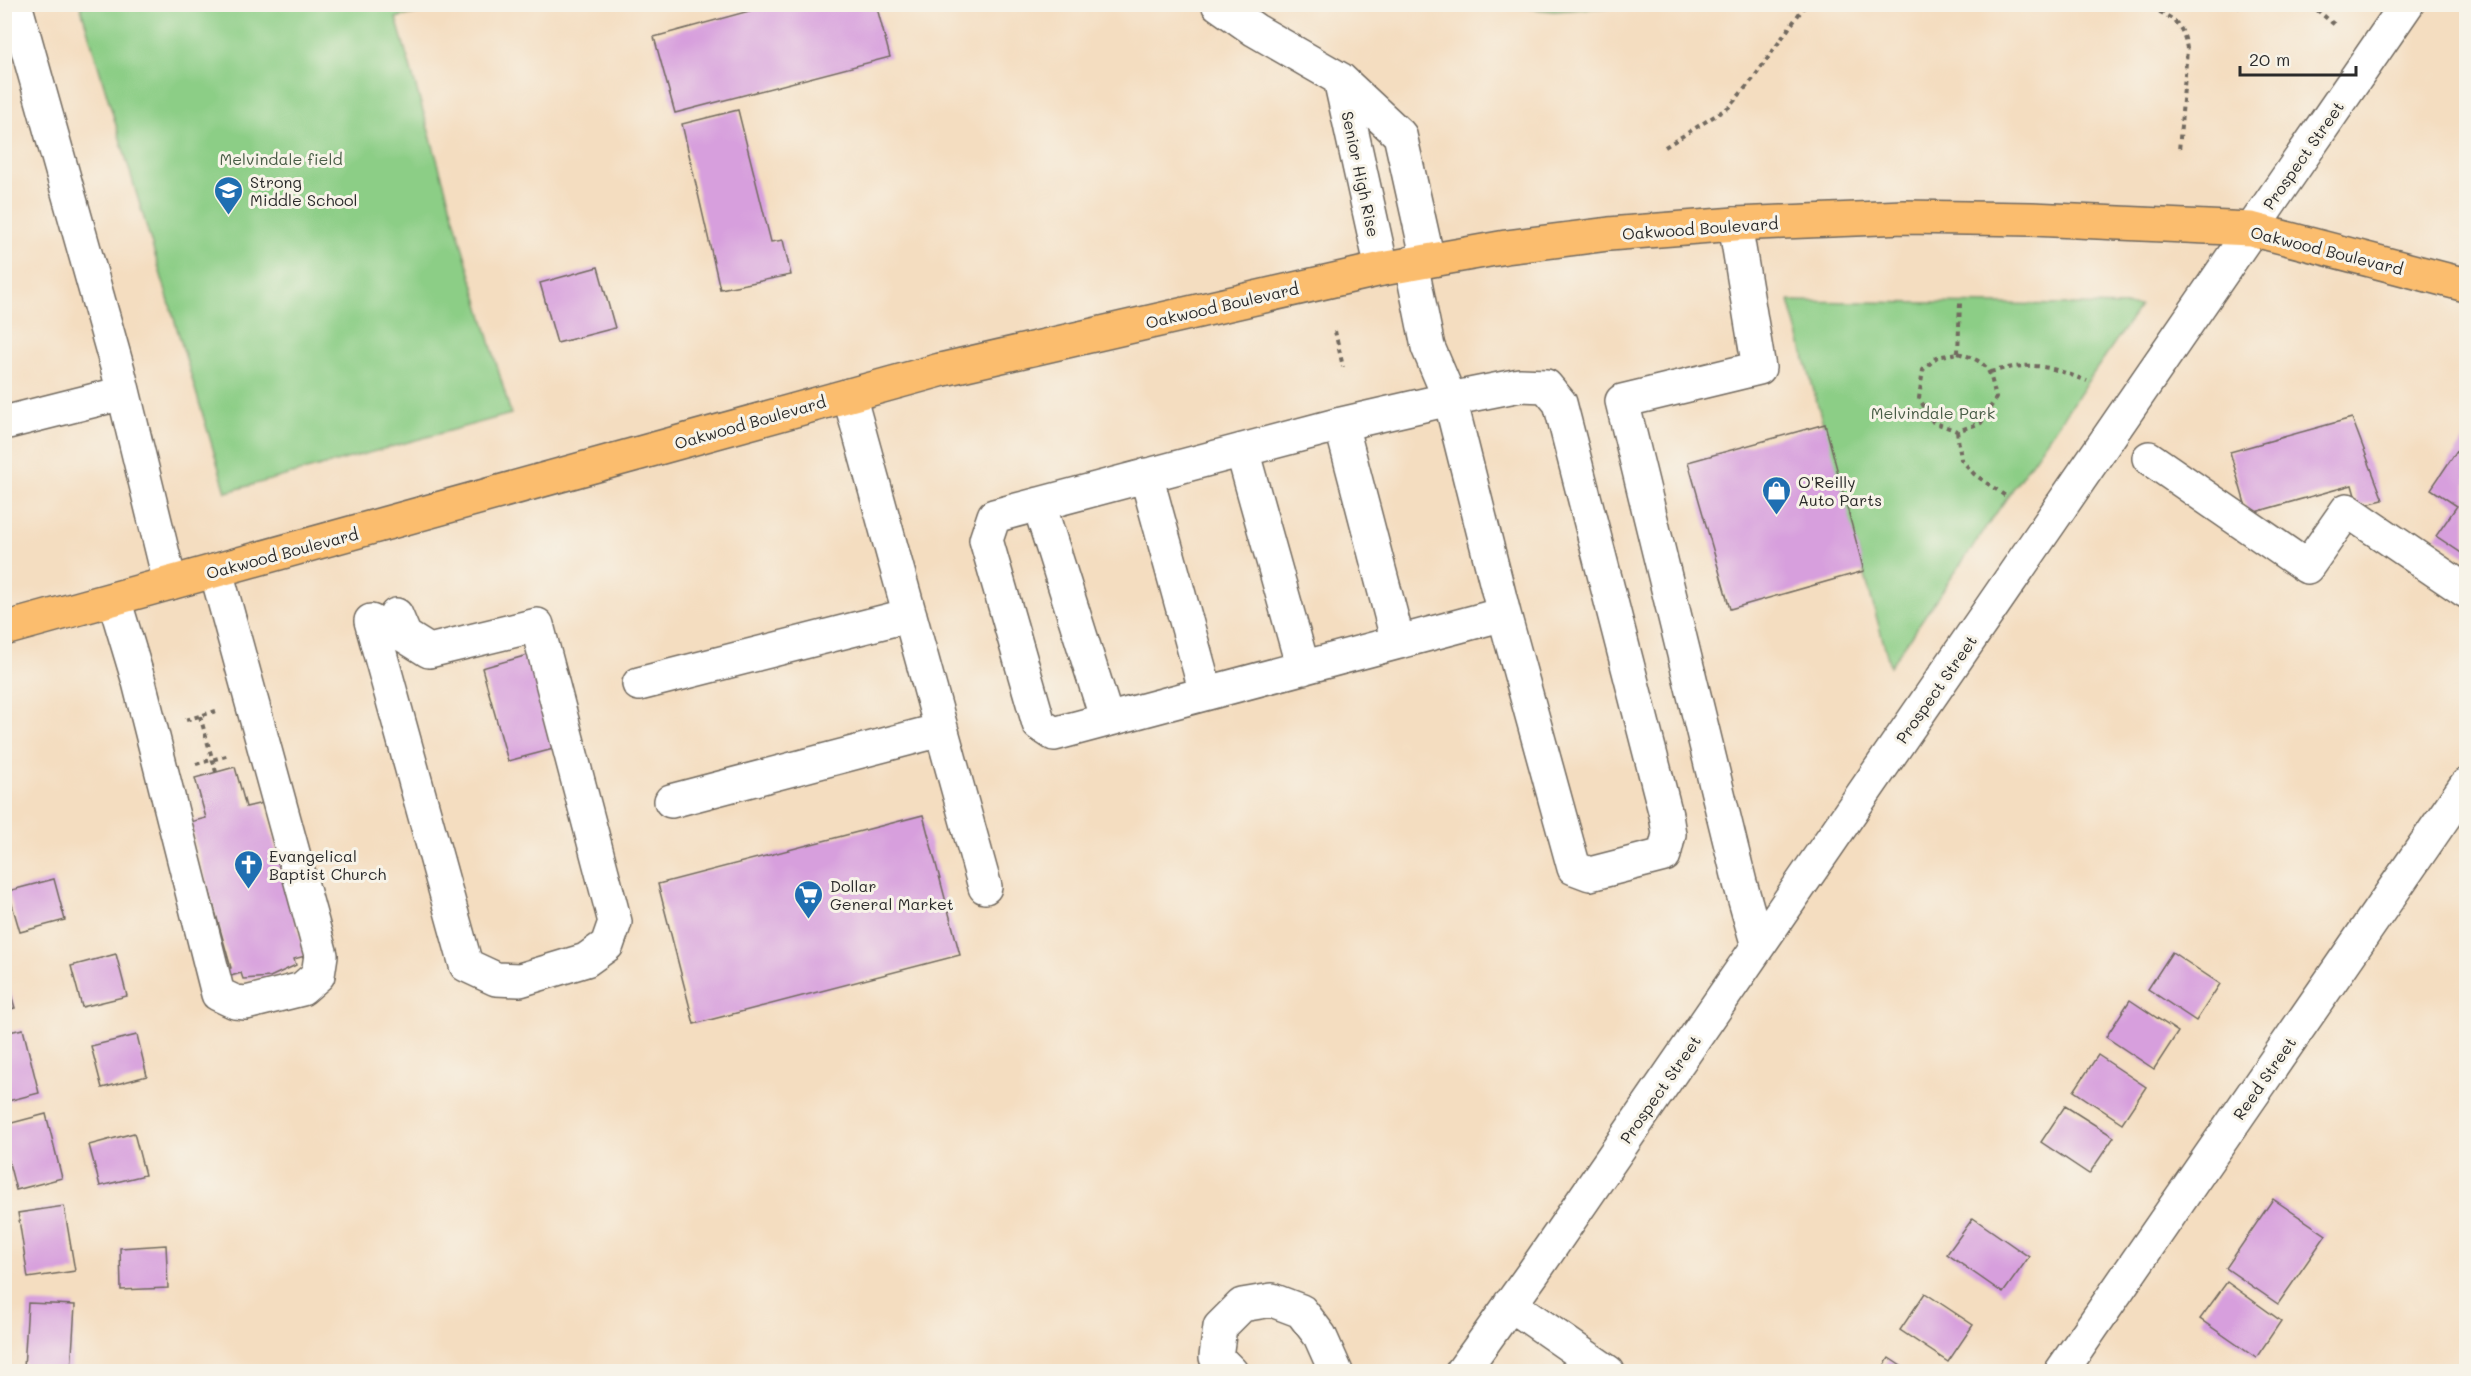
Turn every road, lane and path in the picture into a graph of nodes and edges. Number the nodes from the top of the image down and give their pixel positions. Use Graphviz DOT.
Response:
graph roads {
  1 [pos="15,4"];
  2 [pos="1218,4"];
  3 [pos="1806,4"];
  4 [pos="2143,4"];
  5 [pos="2230,4"];
  6 [pos="2255,4"];
  7 [pos="2310,4"];
  8 [pos="2407,4"];
  9 [pos="2336,26"];
  10 [pos="1340,79"];
  11 [pos="1665,147"];
  12 [pos="2179,151"];
  13 [pos="1735,224"];
  14 [pos="2251,229"];
  15 [pos="1407,264"];
  16 [pos="2466,285"];
  17 [pos="1960,303"];
  18 [pos="1335,331"];
  19 [pos="1958,353"];
  20 [pos="1343,367"];
  21 [pos="1990,372"];
  22 [pos="2087,381"];
  23 [pos="123,393"];
  24 [pos="849,395"];
  25 [pos="1450,399"];
  26 [pos="4,423"];
  27 [pos="1341,424"];
  28 [pos="1957,431"];
  29 [pos="1242,450"];
  30 [pos="2149,458"];
  31 [pos="1146,475"];
  32 [pos="2007,497"];
  33 [pos="1039,504"];
  34 [pos="216,571"];
  35 [pos="170,583"];
  36 [pos="2466,591"];
  37 [pos="114,599"];
  38 [pos="1504,614"];
  39 [pos="910,615"];
  40 [pos="384,618"];
  41 [pos="4,629"];
  42 [pos="1398,642"];
  43 [pos="1302,668"];
  44 [pos="639,684"];
  45 [pos="1206,693"];
  46 [pos="218,711"];
  47 [pos="200,716"];
  48 [pos="1107,720"];
  49 [pos="181,721"];
  50 [pos="941,730"];
  51 [pos="235,754"];
  52 [pos="213,760"];
  53 [pos="192,765"];
  54 [pos="216,772"];
  55 [pos="2466,785"];
  56 [pos="671,801"];
  57 [pos="985,887"];
  58 [pos="1758,946"];
  59 [pos="1510,1304"];
  60 [pos="1231,1371"];
  61 [pos="1336,1371"];
  62 [pos="1462,1371"];
  63 [pos="1608,1371"];
  64 [pos="2061,1371"];
  1 -- 23 [label="street"];
  2 -- 10 [label="street, Senior High Rise"];
  3 -- 11 [label="path"];
  4 -- 12 [label="path"];
  5 -- 6 [label="path"];
  7 -- 9 [label="path"];
  8 -- 14 [label="street, Prospect Street"];
  10 -- 15 [label="street, Senior High Rise"];
  10 -- 15 [label="street, Senior High Rise"];
  13 -- 14 [label="main road, Oakwood Boulevard"];
  13 -- 15 [label="main road, Oakwood Boulevard"];
  13 -- 58 [label="street"];
  14 -- 16 [label="main road, Oakwood Boulevard"];
  14 -- 58 [label="street, Prospect Street"];
  15 -- 24 [label="main road, Oakwood Boulevard"];
  15 -- 25 [label="street"];
  17 -- 19 [label="path"];
  18 -- 20 [label="path"];
  19 -- 21 [label="path"];
  19 -- 28 [label="path"];
  21 -- 22 [label="path"];
  21 -- 28 [label="path"];
  23 -- 26 [label="street"];
  23 -- 35 [label="street"];
  24 -- 34 [label="main road, Oakwood Boulevard"];
  24 -- 39 [label="street"];
  25 -- 27 [label="street"];
  25 -- 38 [label="street"];
  25 -- 38 [label="street"];
  27 -- 29 [label="street"];
  27 -- 42 [label="street"];
  28 -- 32 [label="path"];
  29 -- 31 [label="street"];
  29 -- 43 [label="street"];
  30 -- 36 [label="street"];
  31 -- 33 [label="street"];
  31 -- 45 [label="street"];
  33 -- 48 [label="street"];
  33 -- 48 [label="street"];
  34 -- 35 [label="main road, Oakwood Boulevard"];
  34 -- 37 [label="street"];
  35 -- 37 [label="main road, Oakwood Boulevard"];
  37 -- 41 [label="main road, Oakwood Boulevard"];
  38 -- 42 [label="street"];
  39 -- 44 [label="street"];
  39 -- 50 [label="street"];
  40 -- 40 [label="street"];
  42 -- 43 [label="street"];
  43 -- 45 [label="street"];
  45 -- 48 [label="street"];
  46 -- 47 [label="path"];
  47 -- 49 [label="path"];
  47 -- 52 [label="path"];
  50 -- 56 [label="street"];
  50 -- 57 [label="street"];
  51 -- 52 [label="path"];
  52 -- 53 [label="path"];
  52 -- 54 [label="path"];
  55 -- 64 [label="street, Reed Street"];
  58 -- 59 [label="street, Prospect Street"];
  59 -- 62 [label="street, Prospect Street"];
  59 -- 63 [label="street"];
  60 -- 61 [label="street"];
}
